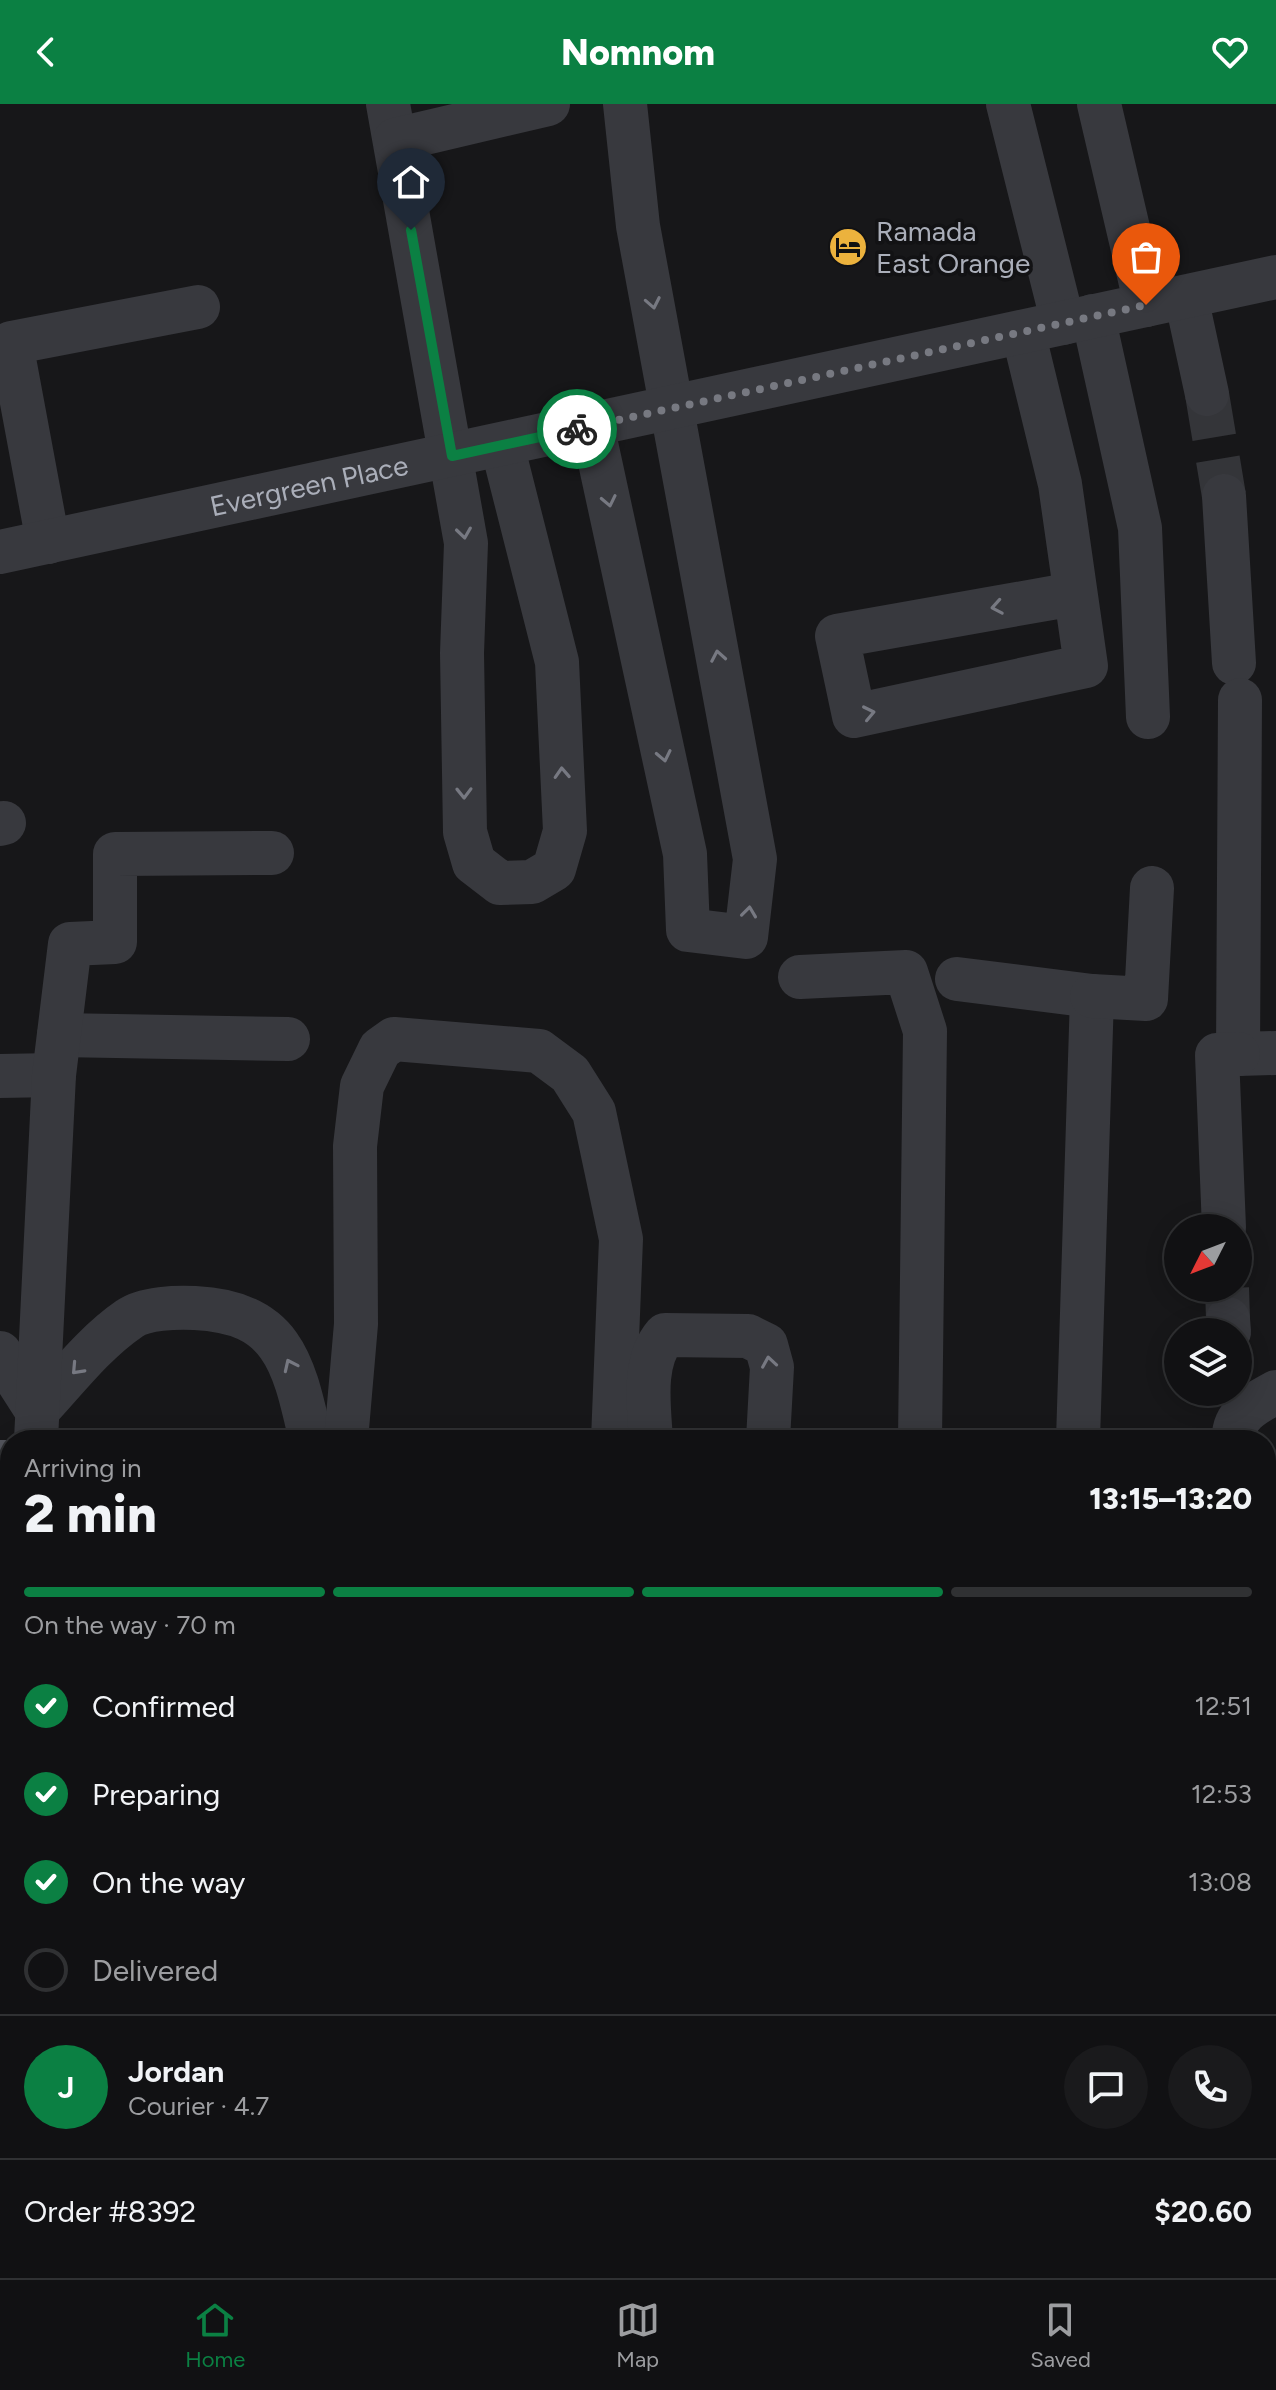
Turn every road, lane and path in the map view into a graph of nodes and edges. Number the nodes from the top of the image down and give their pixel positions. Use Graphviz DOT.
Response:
graph roads {
  1 [pos="548,104"];
  2 [pos="625,104"];
  3 [pos="1008,104"];
  4 [pos="1099,104"];
  5 [pos="392,122"];
  6 [pos="1276,277"];
  7 [pos="1166,301"];
  8 [pos="198,307"];
  9 [pos="1060,324"];
  10 [pos="6,344"];
  11 [pos="1207,394"];
  12 [pos="673,408"];
  13 [pos="592,425"];
  14 [pos="502,445"];
  15 [pos="452,456"];
  16 [pos="1224,496"];
  17 [pos="48,542"];
  18 [pos="0,552"];
  19 [pos="1074,594"];
  20 [pos="1148,717"];
  21 [pos="272,853"];
  22 [pos="1152,888"];
  23 [pos="800,977"];
  24 [pos="957,979"];
  25 [pos="1092,996"];
  26 [pos="288,1039"];
  27 [pos="1257,1054"];
  28 [pos="56,1055"];
  29 [pos="0,1076"];
  30 [pos="1223,1214"];
  31 [pos="0,1353"];
  32 [pos="1276,1392"];
  33 [pos="1233,1421"];
  34 [pos="37,1425"];
  35 [pos="332,1430"];
  36 [pos="336,1430"];
  37 [pos="626,1430"];
  38 [pos="629,1430"];
  39 [pos="769,1430"];
  40 [pos="920,1430"];
  41 [pos="1078,1430"];
  1 -- 5 [label="street"];
  2 -- 12 [label="street, one-way"];
  3 -- 9 [label="street"];
  4 -- 7 [label="street"];
  5 -- 15 [label="street"];
  6 -- 7 [label="street, Evergreen Place"];
  7 -- 9 [label="street, Evergreen Place"];
  7 -- 11 [label="street"];
  8 -- 10 [label="street"];
  9 -- 12 [label="street, Evergreen Place"];
  9 -- 19 [label="street"];
  9 -- 20 [label="street"];
  10 -- 17 [label="street"];
  12 -- 13 [label="street, Evergreen Place"];
  13 -- 12 [label="street, one-way"];
  13 -- 14 [label="street, Evergreen Place"];
  14 -- 15 [label="street, Evergreen Place"];
  15 -- 14 [label="street, one-way"];
  15 -- 17 [label="street, Evergreen Place"];
  16 -- 27 [label="street"];
  17 -- 18 [label="street, Evergreen Place"];
  19 -- 19 [label="street, one-way"];
  21 -- 28 [label="street"];
  22 -- 25 [label="street"];
  23 -- 40 [label="street"];
  24 -- 25 [label="street"];
  25 -- 41 [label="street"];
  26 -- 28 [label="street"];
  27 -- 30 [label="street"];
  28 -- 29 [label="street"];
  28 -- 34 [label="street"];
  31 -- 34 [label="street"];
  32 -- 33 [label="street"];
  35 -- 34 [label="street, one-way"];
  36 -- 37 [label="street"];
  39 -- 38 [label="street, one-way"];
}
